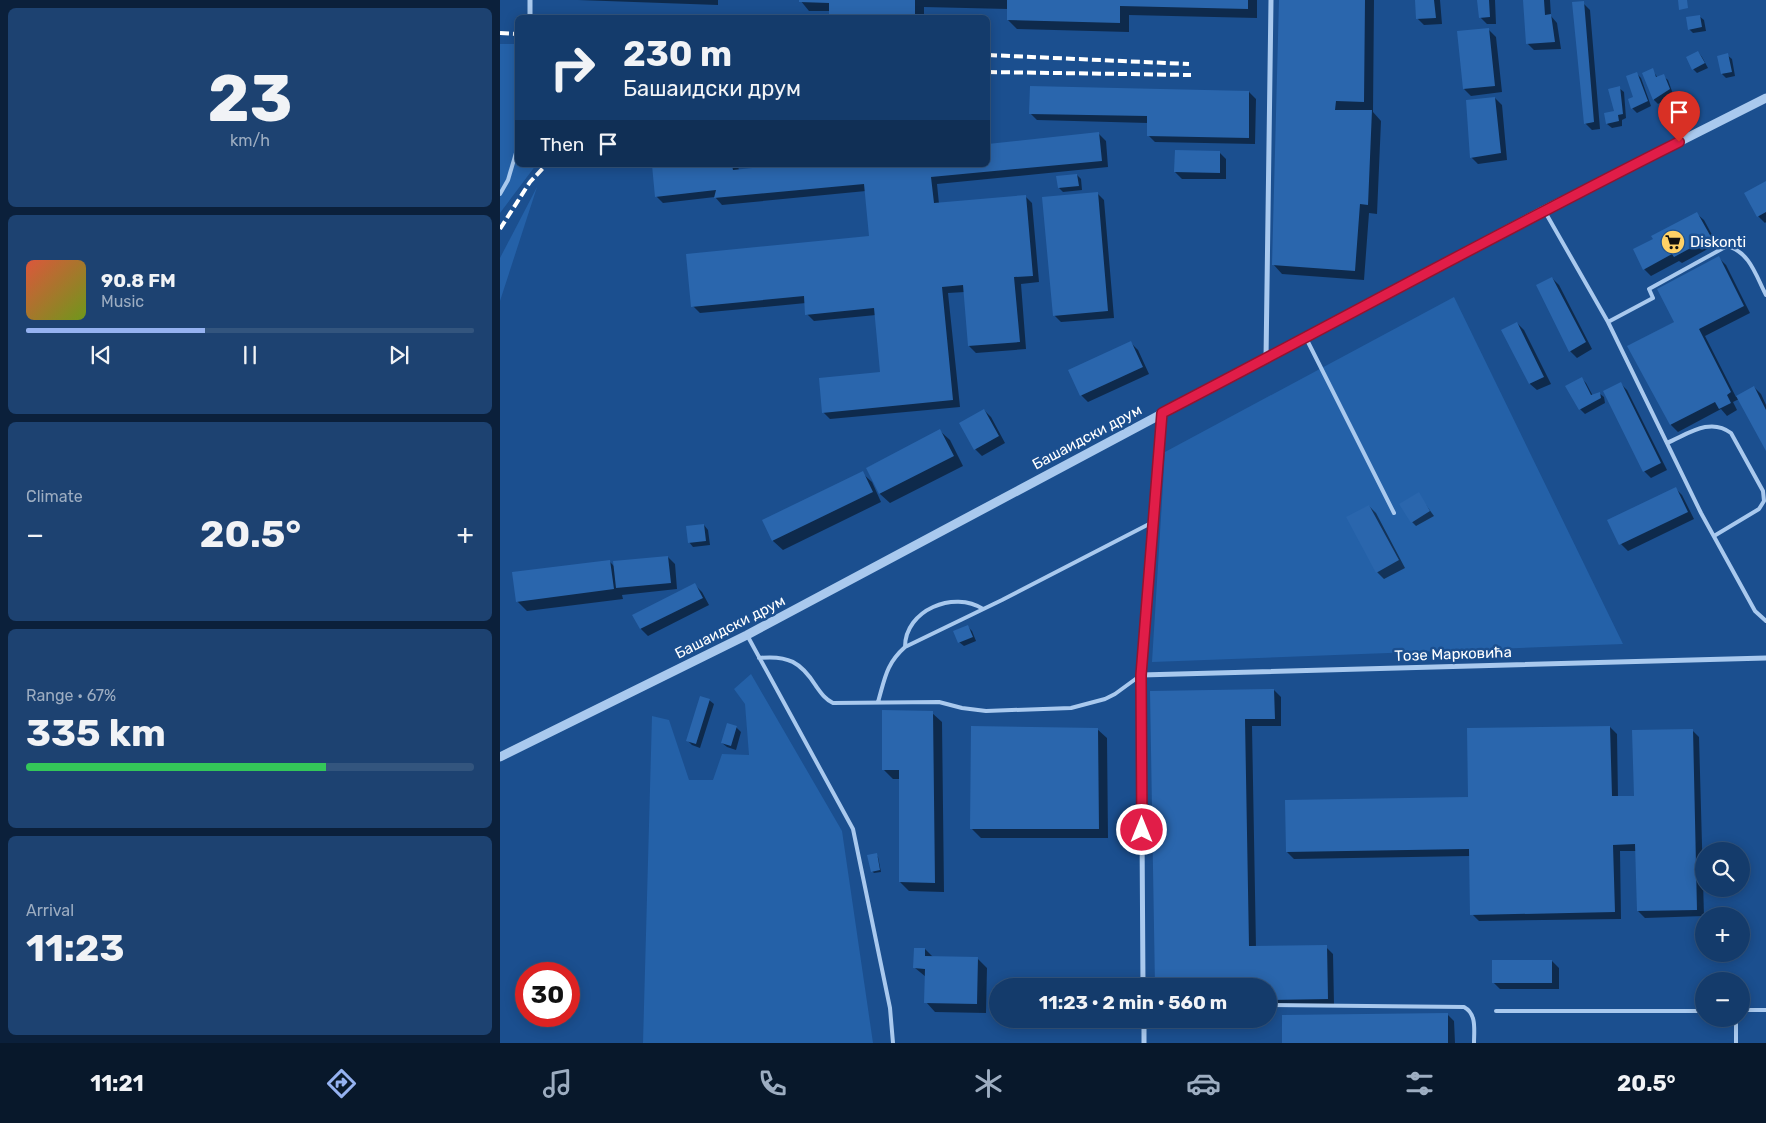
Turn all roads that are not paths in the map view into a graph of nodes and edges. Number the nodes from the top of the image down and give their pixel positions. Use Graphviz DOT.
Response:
graph roads {
  1 [pos="530,0"];
  2 [pos="1271,0"];
  3 [pos="530,15"];
  4 [pos="1766,98"];
  5 [pos="515,156"];
  6 [pos="500,194"];
  7 [pos="1544,210"];
  8 [pos="1766,295"];
  9 [pos="1608,322"];
  10 [pos="1306,338"];
  11 [pos="1266,359"];
  12 [pos="1162,413"];
  13 [pos="1667,444"];
  14 [pos="1394,513"];
  15 [pos="1153,522"];
  16 [pos="1714,536"];
  17 [pos="983,609"];
  18 [pos="1766,621"];
  19 [pos="747,635"];
  20 [pos="905,647"];
  21 [pos="759,658"];
  22 [pos="1766,658"];
  23 [pos="1141,675"];
  24 [pos="878,702"];
  25 [pos="500,757"];
  26 [pos="1143,978"];
  27 [pos="1277,1004"];
  28 [pos="1695,1010"];
  29 [pos="1750,1010"];
  30 [pos="1766,1010"];
  31 [pos="1496,1011"];
  32 [pos="1736,1027"];
  33 [pos="1144,1028"];
  34 [pos="893,1043"];
  35 [pos="1144,1043"];
  36 [pos="1474,1043"];
  37 [pos="1736,1043"];
  1 -- 3 [label="street"];
  2 -- 11 [label="street"];
  4 -- 7 [label="street, Башаидски друм"];
  5 -- 6 [label="lane"];
  7 -- 9 [label="lane"];
  7 -- 10 [label="street, Башаидски друм"];
  8 -- 9 [label="lane"];
  9 -- 13 [label="lane"];
  10 -- 11 [label="street, Башаидски друм"];
  10 -- 14 [label="lane"];
  11 -- 12 [label="street, Башаидски друм"];
  12 -- 15 [label="street"];
  12 -- 19 [label="street, Башаидски друм"];
  13 -- 16 [label="lane"];
  13 -- 16 [label="lane"];
  15 -- 17 [label="lane"];
  15 -- 23 [label="street"];
  16 -- 18 [label="lane"];
  17 -- 20 [label="lane"];
  17 -- 20 [label="lane"];
  19 -- 21 [label="lane"];
  19 -- 25 [label="street, Башаидски друм"];
  20 -- 24 [label="lane"];
  21 -- 24 [label="lane"];
  21 -- 34 [label="lane"];
  22 -- 23 [label="street, Тозе Марковића"];
  23 -- 24 [label="lane"];
  23 -- 26 [label="street"];
  27 -- 36 [label="lane"];
  28 -- 31 [label="lane"];
  29 -- 30 [label="lane"];
  32 -- 37 [label="lane"];
  33 -- 35 [label="street"];
}
